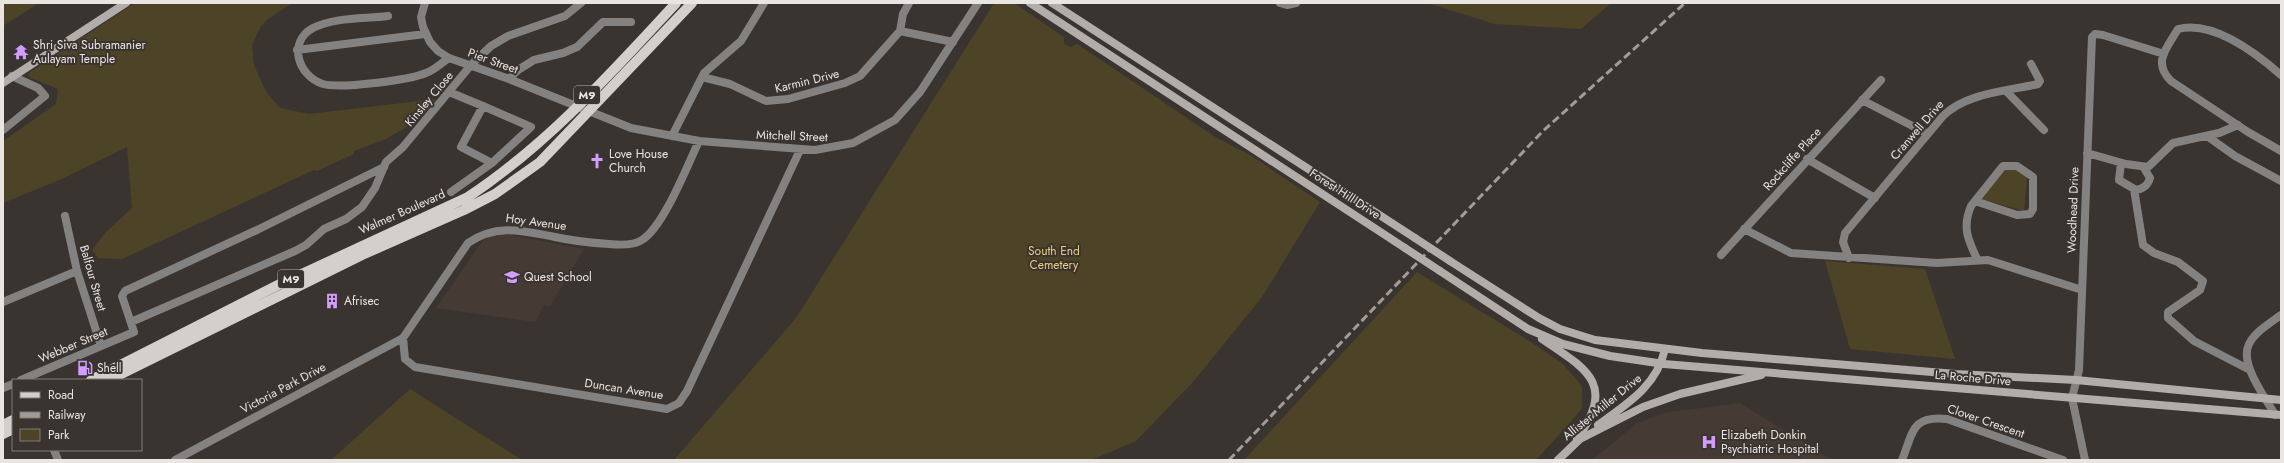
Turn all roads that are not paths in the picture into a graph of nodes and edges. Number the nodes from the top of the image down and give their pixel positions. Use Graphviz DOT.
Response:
graph roads {
  1 [pos="126,3"];
  2 [pos="425,3"];
  3 [pos="581,3"];
  4 [pos="676,3"];
  5 [pos="692,3"];
  6 [pos="764,3"];
  7 [pos="909,3"];
  8 [pos="978,3"];
  9 [pos="1030,3"];
  10 [pos="1052,3"];
  11 [pos="1280,3"];
  12 [pos="1296,3"];
  13 [pos="388,16"];
  14 [pos="631,22"];
  15 [pos="900,31"];
  16 [pos="425,34"];
  17 [pos="953,42"];
  18 [pos="297,50"];
  19 [pos="2164,54"];
  20 [pos="449,58"];
  21 [pos="2030,64"];
  22 [pos="471,65"];
  23 [pos="2281,75"];
  24 [pos="12,76"];
  25 [pos="702,77"];
  26 [pos="510,79"];
  27 [pos="1881,80"];
  28 [pos="3,83"];
  29 [pos="449,92"];
  30 [pos="2007,92"];
  31 [pos="1862,100"];
  32 [pos="483,106"];
  33 [pos="577,106"];
  34 [pos="591,110"];
  35 [pos="2238,125"];
  36 [pos="3,130"];
  37 [pos="2044,130"];
  38 [pos="1928,134"];
  39 [pos="672,136"];
  40 [pos="2207,136"];
  41 [pos="698,141"];
  42 [pos="800,150"];
  43 [pos="2281,151"];
  44 [pos="2087,153"];
  45 [pos="1807,160"];
  46 [pos="492,163"];
  47 [pos="2121,163"];
  48 [pos="384,167"];
  49 [pos="2144,168"];
  50 [pos="2281,181"];
  51 [pos="2134,189"];
  52 [pos="451,192"];
  53 [pos="1874,198"];
  54 [pos="1975,201"];
  55 [pos="65,216"];
  56 [pos="1744,229"];
  57 [pos="1721,255"];
  58 [pos="1848,258"];
  59 [pos="1977,259"];
  60 [pos="77,271"];
  61 [pos="2082,290"];
  62 [pos="3,302"];
  63 [pos="2281,315"];
  64 [pos="130,322"];
  65 [pos="1528,329"];
  66 [pos="403,338"];
  67 [pos="101,346"];
  68 [pos="1666,349"];
  69 [pos="1664,364"];
  70 [pos="2250,370"];
  71 [pos="1772,372"];
  72 [pos="24,379"];
  73 [pos="94,379"];
  74 [pos="111,379"];
  75 [pos="2076,380"];
  76 [pos="2072,398"];
  77 [pos="2267,399"];
  78 [pos="2281,400"];
  79 [pos="2278,415"];
  80 [pos="12,420"];
  81 [pos="3,425"];
  82 [pos="12,430"];
  83 [pos="3,434"];
  84 [pos="1578,440"];
  85 [pos="175,460"];
  86 [pos="1558,460"];
  87 [pos="1902,460"];
  88 [pos="2063,460"];
  89 [pos="2085,460"];
  1 -- 24 [label="street"];
  2 -- 16 [label="street, Pier Street"];
  3 -- 22 [label="street, Kinsley Close"];
  4 -- 33 [label="main road, Walmer Boulevard / M9"];
  5 -- 34 [label="main road, Walmer Boulevard / M9"];
  6 -- 25 [label="street"];
  7 -- 15 [label="street, Karmin Drive"];
  8 -- 17 [label="street, Mitchell Street"];
  9 -- 65 [label="street, Forest Hill Drive, bridge"];
  10 -- 68 [label="street, Forest Hill Drive, bridge"];
  11 -- 12 [label="street"];
  13 -- 18 [label="street"];
  14 -- 26 [label="street"];
  15 -- 17 [label="street"];
  15 -- 25 [label="street, Karmin Drive"];
  16 -- 18 [label="street"];
  16 -- 20 [label="street, Pier Street"];
  17 -- 42 [label="street, Mitchell Street"];
  18 -- 20 [label="street"];
  19 -- 23 [label="street"];
  19 -- 35 [label="street"];
  19 -- 44 [label="street, Woodhead Drive"];
  20 -- 22 [label="street, Pier Street"];
  21 -- 30 [label="street, Cranwell Drive"];
  22 -- 26 [label="street, Pier Street"];
  22 -- 29 [label="street, Kinsley Close"];
  24 -- 28 [label="street"];
  24 -- 36 [label="street"];
  25 -- 39 [label="street"];
  26 -- 33 [label="street, Pier Street"];
  27 -- 31 [label="street, Rockcliffe Place"];
  29 -- 32 [label="street"];
  29 -- 48 [label="street, Kinsley Close"];
  30 -- 37 [label="street"];
  30 -- 38 [label="street, Cranwell Drive"];
  31 -- 38 [label="street"];
  31 -- 45 [label="street, Rockcliffe Place"];
  32 -- 46 [label="street"];
  32 -- 46 [label="street"];
  33 -- 34 [label="street, Pier Street"];
  33 -- 73 [label="main road, Walmer Boulevard / M9"];
  34 -- 39 [label="street, Mitchell Street"];
  34 -- 74 [label="main road, Walmer Boulevard / M9"];
  35 -- 40 [label="street"];
  35 -- 43 [label="street"];
  38 -- 53 [label="street, Cranwell Drive"];
  39 -- 41 [label="street, Mitchell Street"];
  40 -- 49 [label="street"];
  40 -- 50 [label="street"];
  41 -- 42 [label="street, Mitchell Street"];
  41 -- 66 [label="street, Hoy Avenue"];
  42 -- 66 [label="street, Duncan Avenue"];
  44 -- 47 [label="street"];
  44 -- 61 [label="street, Woodhead Drive"];
  45 -- 53 [label="street"];
  45 -- 56 [label="street, Rockcliffe Place"];
  46 -- 52 [label="street"];
  47 -- 49 [label="street"];
  47 -- 51 [label="street"];
  48 -- 64 [label="street"];
  48 -- 64 [label="street"];
  49 -- 51 [label="street"];
  51 -- 70 [label="street"];
  53 -- 58 [label="street, Cranwell Drive"];
  54 -- 54 [label="street"];
  54 -- 59 [label="street"];
  55 -- 60 [label="street, Balfour Street"];
  56 -- 57 [label="street, Rockcliffe Place"];
  56 -- 58 [label="street"];
  58 -- 59 [label="street"];
  59 -- 61 [label="street"];
  60 -- 62 [label="street"];
  60 -- 67 [label="street, Balfour Street"];
  61 -- 75 [label="street, Woodhead Drive"];
  63 -- 70 [label="street"];
  64 -- 67 [label="street, Webber Street"];
  65 -- 69 [label="street, Forest Hill Drive"];
  65 -- 84 [label="street"];
  66 -- 85 [label="street, Victoria Park Drive"];
  67 -- 72 [label="street, Webber Street"];
  68 -- 69 [label="street, Allister Miller Drive"];
  68 -- 75 [label="street, La Roche Drive"];
  69 -- 71 [label="street, La Roche Drive"];
  69 -- 84 [label="street, Allister Miller Drive"];
  70 -- 77 [label="street"];
  71 -- 76 [label="street, La Roche Drive"];
  71 -- 84 [label="street"];
  75 -- 76 [label="street"];
  75 -- 77 [label="street, La Roche Drive"];
  76 -- 79 [label="street, La Roche Drive"];
  76 -- 89 [label="street"];
  77 -- 78 [label="street, La Roche Drive"];
  77 -- 79 [label="street"];
  80 -- 81 [label="main road"];
  82 -- 83 [label="main road"];
  84 -- 86 [label="street, Allister Miller Drive"];
  87 -- 88 [label="street, Clover Crescent"];
}
